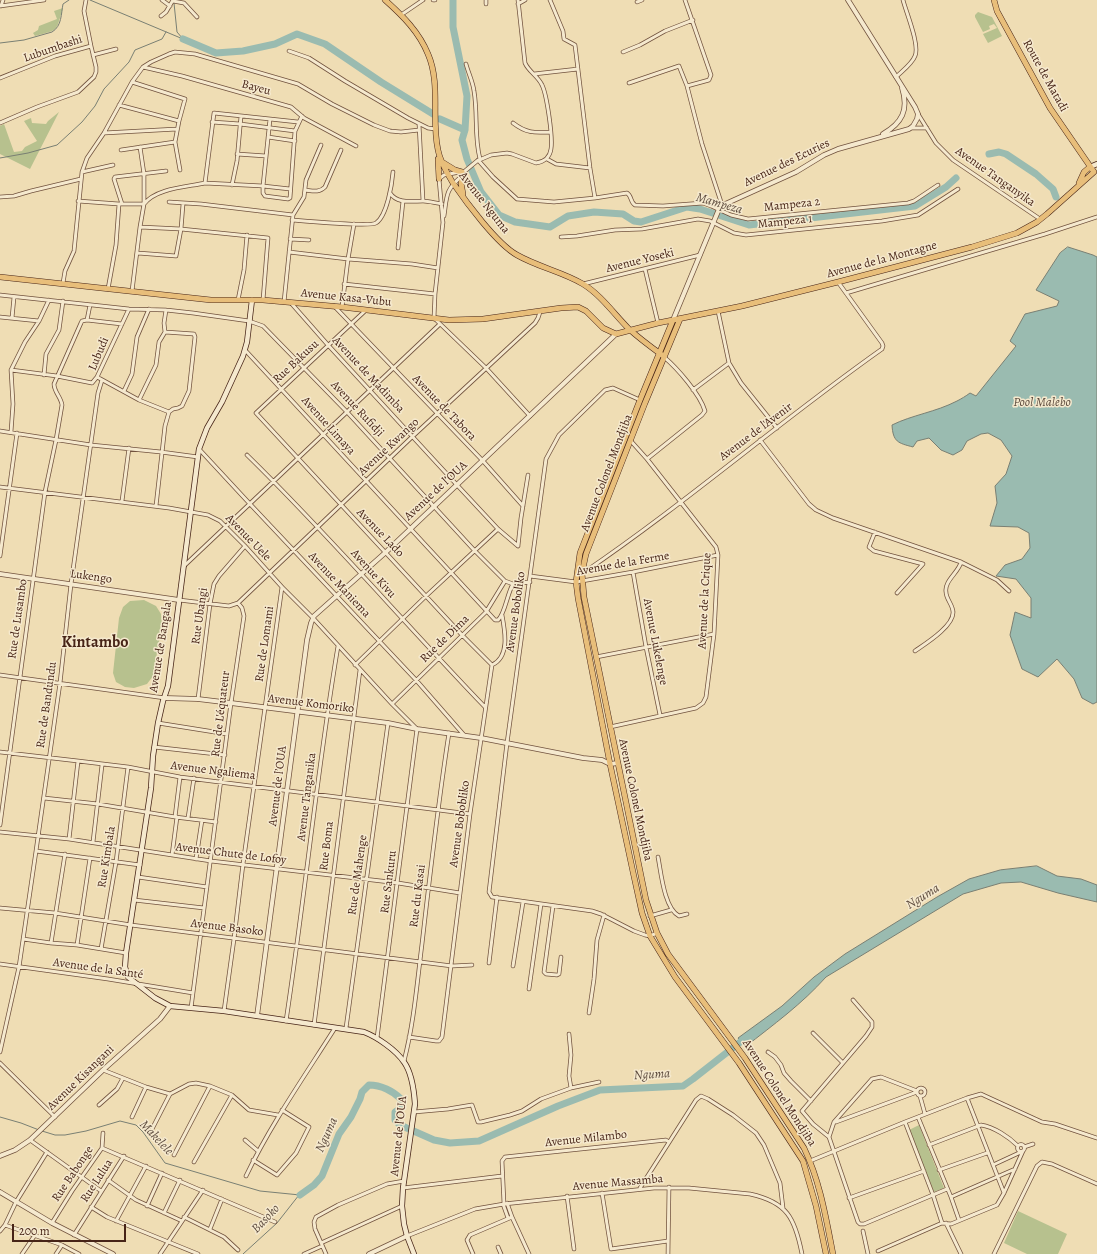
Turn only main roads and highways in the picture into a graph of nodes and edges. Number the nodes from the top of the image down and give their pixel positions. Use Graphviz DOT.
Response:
graph roads {
  1 [pos="385,0"];
  2 [pos="994,0"];
  3 [pos="438,152"];
  4 [pos="1084,158"];
  5 [pos="441,162"];
  6 [pos="1097,164"];
  7 [pos="1094,169"];
  8 [pos="1084,172"];
  9 [pos="439,179"];
  10 [pos="1074,188"];
  11 [pos="464,197"];
  12 [pos="0,276"];
  13 [pos="252,300"];
  14 [pos="680,319"];
  15 [pos="673,320"];
  16 [pos="630,330"];
  17 [pos="662,356"];
  18 [pos="257,1016"];
  19 [pos="414,1254"];
  20 [pos="826,1254"];
  21 [pos="833,1254"];
  1 -- 3 [label="main road, Avenue Nguma"];
  2 -- 4 [label="main road, Route de Matadi"];
  3 -- 5 [label="main road, Avenue Nguma"];
  3 -- 9 [label="main road"];
  4 -- 7 [label="main road"];
  4 -- 8 [label="main road"];
  5 -- 11 [label="main road, Avenue Nguma"];
  5 -- 11 [label="main road"];
  6 -- 7 [label="main road"];
  7 -- 8 [label="main road, Avenue de la Montagne"];
  7 -- 10 [label="main road, Avenue de la Montagne"];
  8 -- 10 [label="main road, Avenue de la Montagne"];
  10 -- 14 [label="main road, Avenue de la Montagne"];
  11 -- 16 [label="main road, Avenue Nguma"];
  12 -- 13 [label="main road, Avenue Kasa-Vubu"];
  13 -- 16 [label="main road, Avenue Kasa-Vubu"];
  13 -- 18 [label="main road, Avenue de Bangala"];
  14 -- 15 [label="main road"];
  14 -- 17 [label="main road, Avenue Colonel Mondjiba"];
  15 -- 16 [label="main road"];
  15 -- 17 [label="main road, Avenue Colonel Mondjiba"];
  16 -- 17 [label="main road, Avenue Nguma"];
  17 -- 20 [label="main road, Avenue Colonel Mondjiba"];
  17 -- 21 [label="main road, Avenue Colonel Mondjiba"];
  18 -- 19 [label="main road, Avenue de l’OUA"];
}
